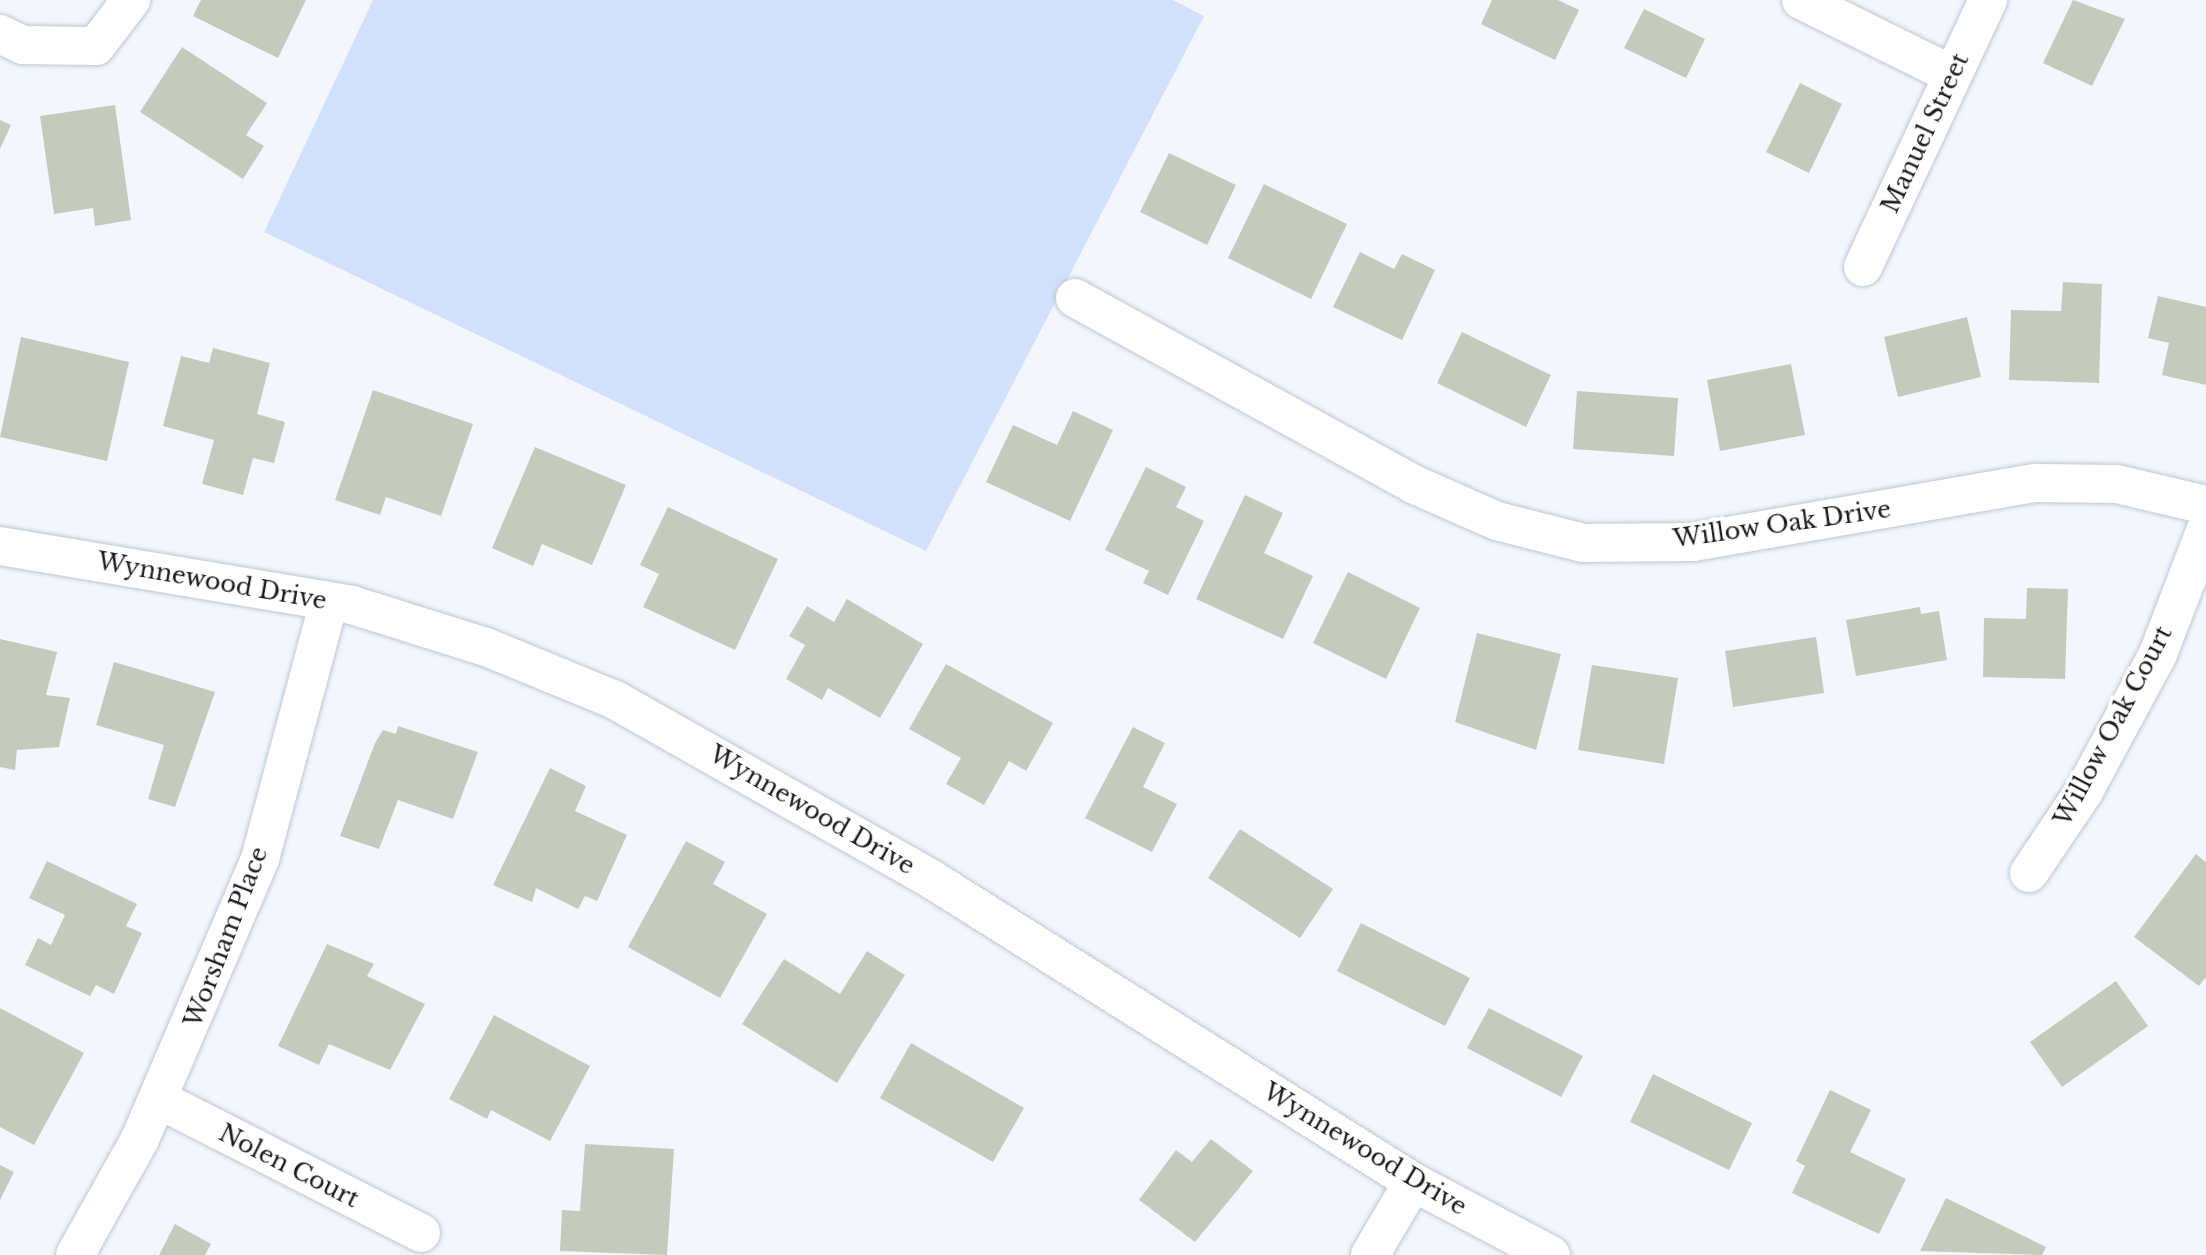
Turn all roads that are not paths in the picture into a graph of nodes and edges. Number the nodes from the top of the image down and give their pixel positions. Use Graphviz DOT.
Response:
graph roads {
  1 [pos="131,0"];
  2 [pos="1801,0"];
  3 [pos="1988,0"];
  4 [pos="0,34"];
  5 [pos="1951,74"];
  6 [pos="1863,267"];
  7 [pos="1075,298"];
  8 [pos="2206,505"];
  9 [pos="2206,529"];
  10 [pos="0,546"];
  11 [pos="329,601"];
  12 [pos="2029,873"];
  13 [pos="158,1099"];
  14 [pos="1413,1182"];
  15 [pos="421,1233"];
  16 [pos="75,1255"];
  17 [pos="1370,1255"];
  18 [pos="1551,1255"];
  1 -- 4 [label="street"];
  2 -- 5 [label="street"];
  3 -- 5 [label="street, Manuel Street"];
  5 -- 6 [label="street, Manuel Street"];
  7 -- 8 [label="street, Willow Oak Drive"];
  9 -- 12 [label="street, Willow Oak Court"];
  10 -- 11 [label="street, Wynnewood Drive"];
  11 -- 13 [label="street, Worsham Place"];
  11 -- 14 [label="street, Wynnewood Drive"];
  13 -- 15 [label="street, Nolen Court"];
  13 -- 16 [label="street, Worsham Place"];
  14 -- 17 [label="street"];
  14 -- 18 [label="street, Wynnewood Drive"];
}
